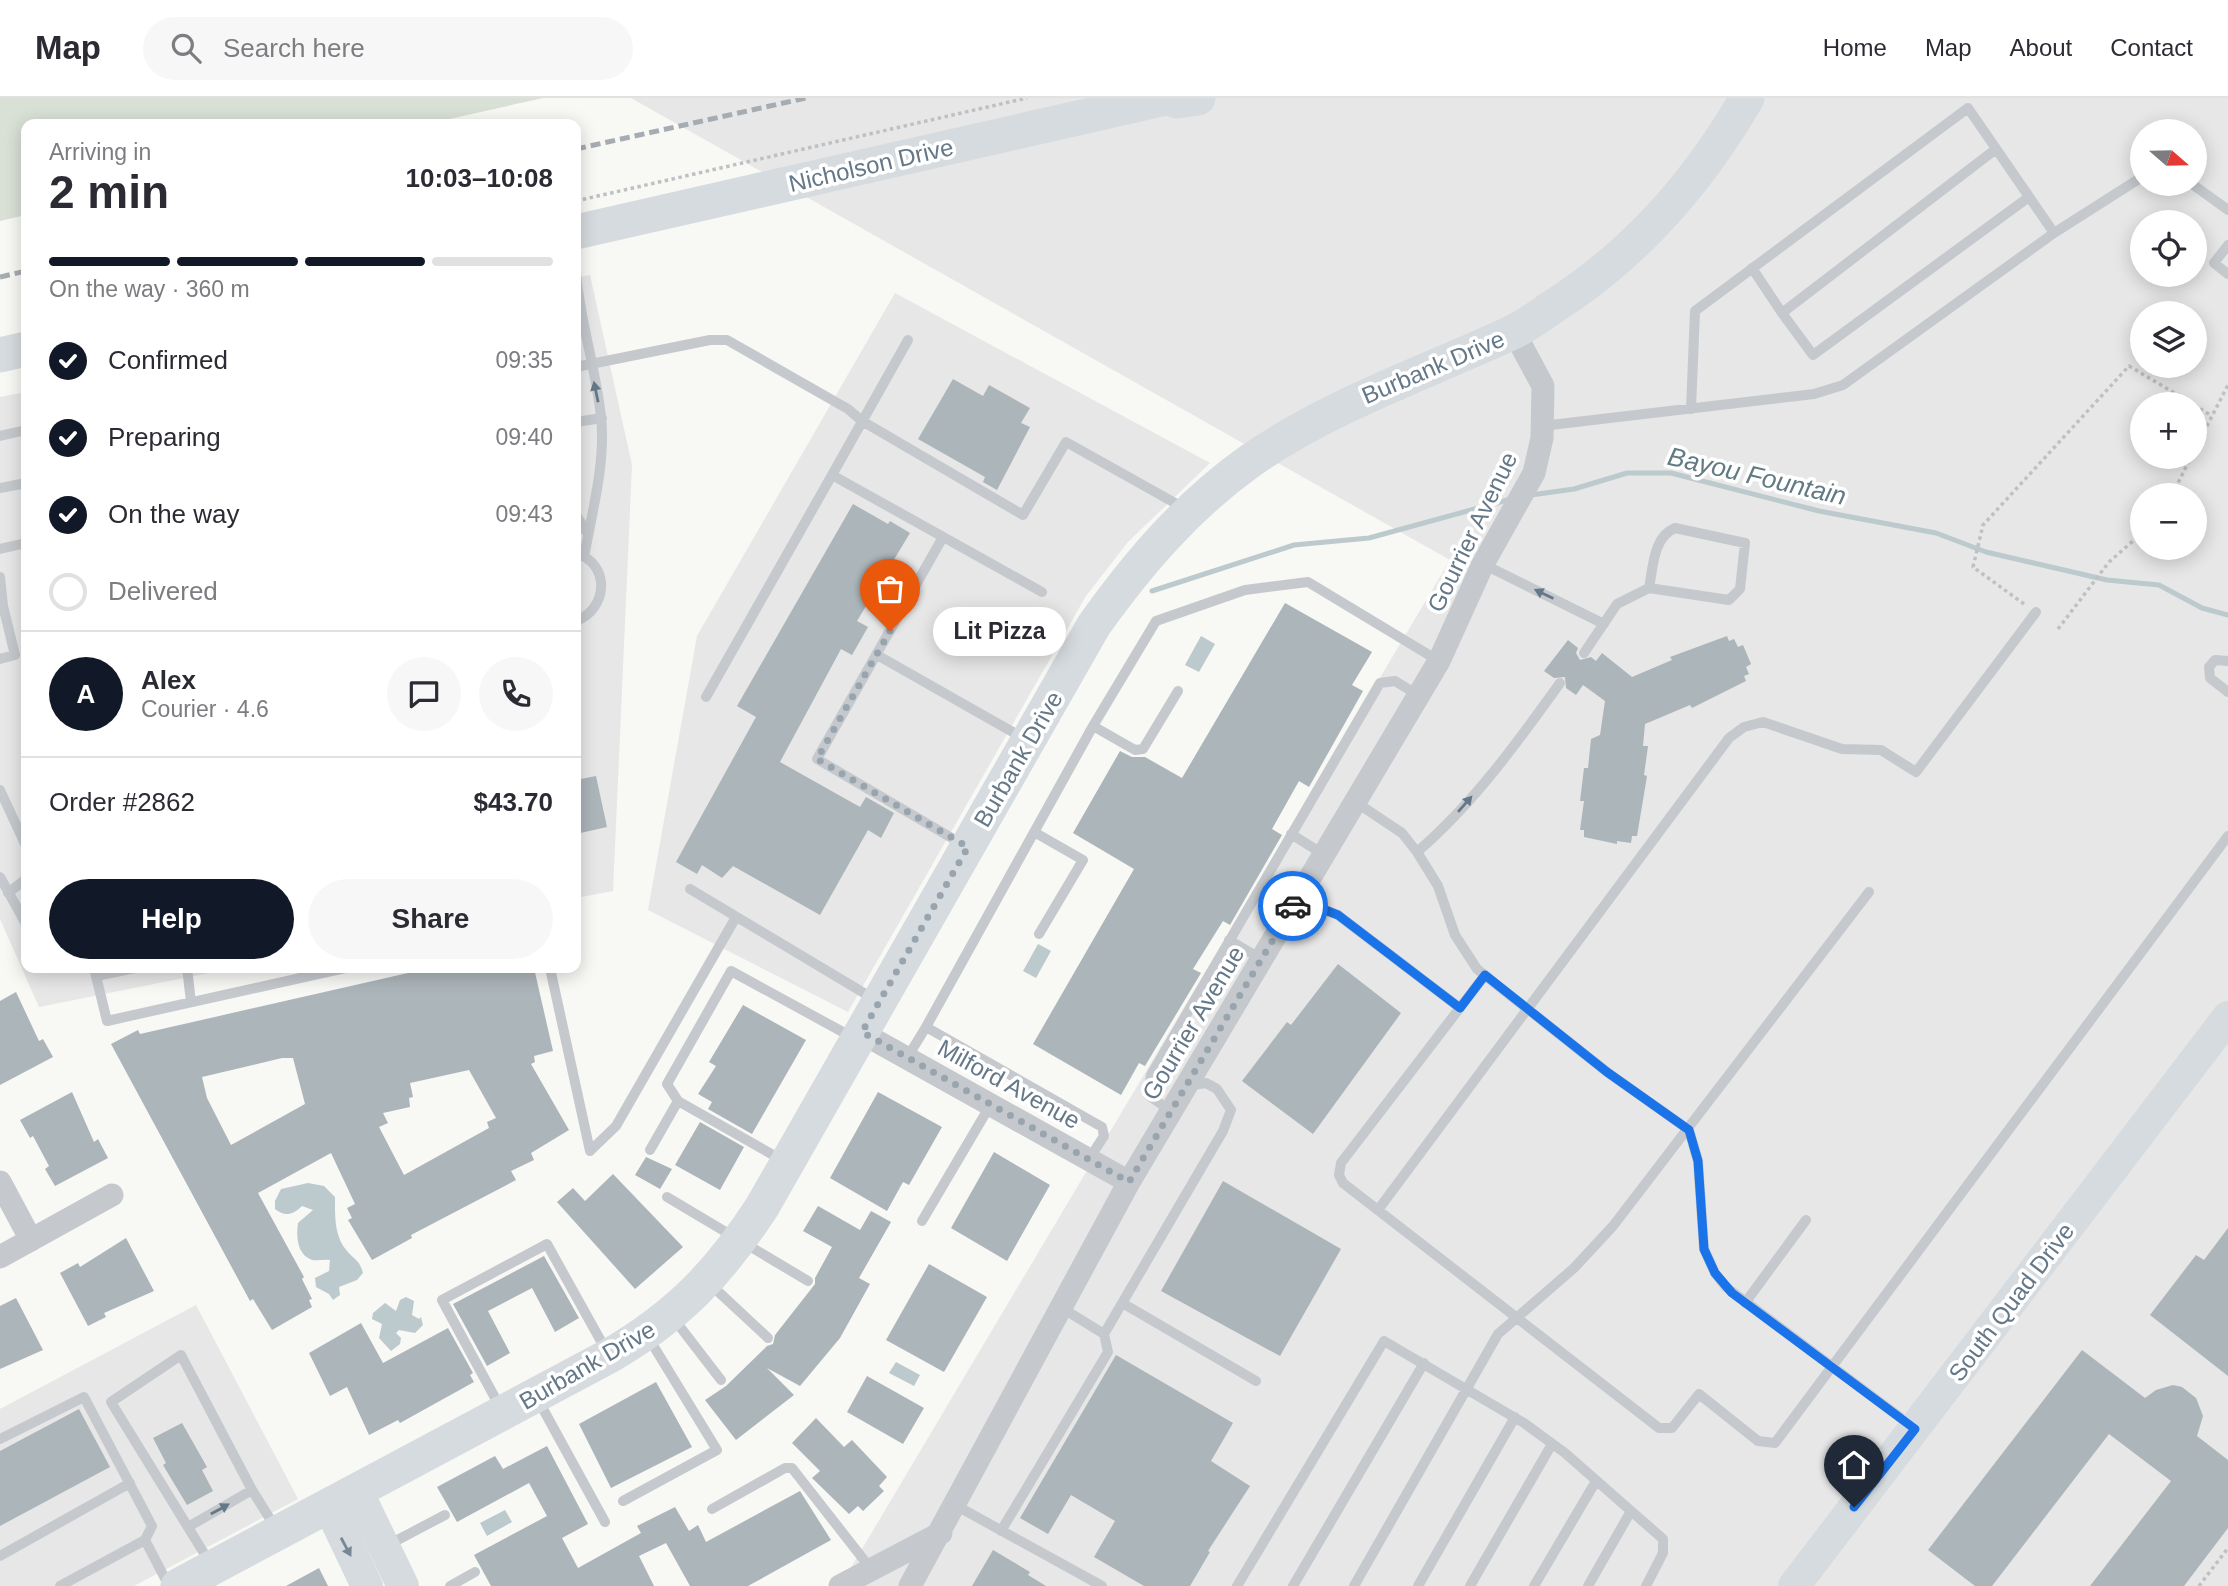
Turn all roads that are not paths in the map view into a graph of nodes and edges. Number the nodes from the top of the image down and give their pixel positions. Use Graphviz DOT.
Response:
graph roads {
  1 [pos="1168,98"];
  2 [pos="1198,98"];
  3 [pos="1747,98"];
  4 [pos="1996,149"];
  5 [pos="2130,185"];
  6 [pos="2207,194"];
  7 [pos="2029,197"];
  8 [pos="2228,209"];
  9 [pos="581,231"];
  10 [pos="2054,233"];
  11 [pos="2228,245"];
  12 [pos="1752,268"];
  13 [pos="2228,274"];
  14 [pos="1782,313"];
  15 [pos="581,324"];
  16 [pos="1514,332"];
  17 [pos="908,340"];
  18 [pos="21,350"];
  19 [pos="0,355"];
  20 [pos="591,366"];
  21 [pos="581,367"];
  22 [pos="1690,409"];
  23 [pos="602,418"];
  24 [pos="581,421"];
  25 [pos="862,421"];
  26 [pos="1542,426"];
  27 [pos="21,431"];
  28 [pos="0,436"];
  29 [pos="832,475"];
  30 [pos="21,484"];
  31 [pos="0,488"];
  32 [pos="1189,511"];
  33 [pos="581,523"];
  34 [pos="588,534"];
  35 [pos="943,537"];
  36 [pos="21,544"];
  37 [pos="0,549"];
  38 [pos="581,552"];
  39 [pos="581,556"];
  40 [pos="1487,557"];
  41 [pos="0,577"];
  42 [pos="1649,588"];
  43 [pos="1042,592"];
  44 [pos="2,607"];
  45 [pos="2036,612"];
  46 [pos="581,618"];
  47 [pos="1604,624"];
  48 [pos="1584,653"];
  49 [pos="877,654"];
  50 [pos="0,659"];
  51 [pos="1438,661"];
  52 [pos="2228,661"];
  53 [pos="1560,683"];
  54 [pos="1178,691"];
  55 [pos="2228,692"];
  56 [pos="1418,695"];
  57 [pos="705,697"];
  58 [pos="1093,726"];
  59 [pos="1028,741"];
  60 [pos="0,790"];
  61 [pos="1354,802"];
  62 [pos="1034,832"];
  63 [pos="1292,834"];
  64 [pos="21,835"];
  65 [pos="2228,836"];
  66 [pos="968,847"];
  67 [pos="1417,852"];
  68 [pos="1323,854"];
  69 [pos="0,877"];
  70 [pos="21,884"];
  71 [pos="690,889"];
  72 [pos="1869,892"];
  73 [pos="8,893"];
  74 [pos="1297,899"];
  75 [pos="21,915"];
  76 [pos="736,917"];
  77 [pos="1039,934"];
  78 [pos="1229,940"];
  79 [pos="1261,959"];
  80 [pos="95,973"];
  81 [pos="188,973"];
  82 [pos="322,973"];
  83 [pos="551,973"];
  84 [pos="1485,975"];
  85 [pos="191,1002"];
  86 [pos="880,1002"];
  87 [pos="1460,1008"];
  88 [pos="1526,1008"];
  89 [pos="2228,1017"];
  90 [pos="926,1027"];
  91 [pos="860,1036"];
  92 [pos="907,1058"];
  93 [pos="1185,1087"];
  94 [pos="678,1101"];
  95 [pos="990,1104"];
  96 [pos="1171,1111"];
  97 [pos="1689,1130"];
  98 [pos="650,1150"];
  99 [pos="1089,1159"];
  100 [pos="787,1162"];
  101 [pos="0,1182"];
  102 [pos="1129,1182"];
  103 [pos="112,1195"];
  104 [pos="667,1197"];
  105 [pos="1378,1210"];
  106 [pos="1807,1220"];
  107 [pos="922,1221"];
  108 [pos="31,1240"];
  109 [pos="740,1241"];
  110 [pos="0,1257"];
  111 [pos="708,1281"];
  112 [pos="808,1281"];
  113 [pos="1745,1303"];
  114 [pos="1124,1304"];
  115 [pos="1062,1308"];
  116 [pos="1516,1318"];
  117 [pos="659,1326"];
  118 [pos="1104,1334"];
  119 [pos="768,1338"];
  120 [pos="609,1356"];
  121 [pos="1424,1363"];
  122 [pos="1831,1367"];
  123 [pos="721,1380"];
  124 [pos="1256,1381"];
  125 [pos="1467,1387"];
  126 [pos="536,1395"];
  127 [pos="503,1413"];
  128 [pos="1515,1417"];
  129 [pos="1915,1429"];
  130 [pos="0,1440"];
  131 [pos="1552,1444"];
  132 [pos="1597,1480"];
  133 [pos="130,1483"];
  134 [pos="252,1490"];
  135 [pos="343,1499"];
  136 [pos="623,1501"];
  137 [pos="955,1506"];
  138 [pos="712,1509"];
  139 [pos="1631,1511"];
  140 [pos="445,1515"];
  141 [pos="605,1522"];
  142 [pos="187,1527"];
  143 [pos="1001,1531"];
  144 [pos="279,1533"];
  145 [pos="941,1533"];
  146 [pos="145,1540"];
  147 [pos="383,1547"];
  148 [pos="0,1556"];
  149 [pos="212,1567"];
  150 [pos="871,1569"];
  151 [pos="475,1572"];
  152 [pos="60,1586"];
  153 [pos="169,1586"];
  154 [pos="178,1586"];
  155 [pos="367,1586"];
  156 [pos="403,1586"];
  157 [pos="450,1586"];
  158 [pos="840,1586"];
  159 [pos="910,1586"];
  160 [pos="1102,1586"];
  161 [pos="1237,1586"];
  162 [pos="1293,1586"];
  163 [pos="1353,1586"];
  164 [pos="1418,1586"];
  165 [pos="1470,1586"];
  166 [pos="1534,1586"];
  167 [pos="1588,1586"];
  168 [pos="1646,1586"];
  169 [pos="1794,1586"];
  1 -- 2 [label="main road, Nicholson Drive"];
  1 -- 9 [label="main road, Nicholson Drive"];
  3 -- 16 [label="main road, Burbank Drive"];
  4 -- 7 [label="lane"];
  4 -- 12 [label="lane"];
  4 -- 14 [label="lane"];
  5 -- 10 [label="lane"];
  6 -- 8 [label="lane"];
  7 -- 10 [label="lane"];
  7 -- 14 [label="lane"];
  10 -- 22 [label="lane"];
  11 -- 13 [label="lane"];
  12 -- 14 [label="lane"];
  12 -- 22 [label="lane"];
  15 -- 20 [label="lane"];
  16 -- 26 [label="street, Gourrier Avenue"];
  16 -- 32 [label="main road, Burbank Drive"];
  17 -- 25 [label="lane"];
  18 -- 19 [label="main road"];
  20 -- 21 [label="lane"];
  23 -- 20 [label="lane, one-way"];
  20 -- 25 [label="lane"];
  22 -- 26 [label="lane"];
  23 -- 24 [label="lane"];
  23 -- 34 [label="lane"];
  25 -- 29 [label="lane"];
  25 -- 32 [label="lane"];
  26 -- 40 [label="street, Gourrier Avenue"];
  27 -- 28 [label="lane"];
  29 -- 35 [label="lane"];
  29 -- 57 [label="lane"];
  30 -- 31 [label="lane"];
  32 -- 59 [label="main road, Burbank Drive"];
  33 -- 34 [label="lane"];
  34 -- 38 [label="lane"];
  35 -- 43 [label="lane"];
  35 -- 49 [label="lane"];
  36 -- 37 [label="lane"];
  39 -- 46 [label="lane"];
  47 -- 40 [label="lane, one-way"];
  40 -- 51 [label="street, Gourrier Avenue"];
  41 -- 44 [label="lane"];
  42 -- 42 [label="lane"];
  42 -- 47 [label="lane"];
  44 -- 50 [label="lane"];
  45 -- 88 [label="lane"];
  47 -- 48 [label="lane"];
  49 -- 59 [label="lane"];
  49 -- 66 [label="lane"];
  51 -- 56 [label="street, Gourrier Avenue"];
  51 -- 58 [label="lane"];
  52 -- 55 [label="lane"];
  67 -- 53 [label="lane, one-way"];
  54 -- 58 [label="lane"];
  56 -- 61 [label="street, Gourrier Avenue"];
  56 -- 63 [label="lane"];
  58 -- 62 [label="lane"];
  59 -- 66 [label="main road, Burbank Drive"];
  60 -- 64 [label="lane"];
  61 -- 67 [label="lane"];
  61 -- 68 [label="street, Gourrier Avenue"];
  62 -- 77 [label="lane"];
  62 -- 90 [label="lane"];
  63 -- 68 [label="lane"];
  63 -- 78 [label="lane"];
  65 -- 122 [label="lane"];
  66 -- 86 [label="main road, Burbank Drive"];
  67 -- 84 [label="lane"];
  68 -- 74 [label="street, Gourrier Avenue"];
  69 -- 73 [label="lane"];
  70 -- 73 [label="lane"];
  71 -- 76 [label="lane"];
  72 -- 97 [label="lane"];
  73 -- 75 [label="lane"];
  74 -- 79 [label="street, Gourrier Avenue"];
  74 -- 87 [label="lane"];
  76 -- 83 [label="lane"];
  76 -- 86 [label="lane"];
  78 -- 79 [label="lane"];
  78 -- 96 [label="lane"];
  79 -- 93 [label="street, Gourrier Avenue"];
  80 -- 85 [label="lane"];
  81 -- 85 [label="lane"];
  82 -- 85 [label="lane"];
  84 -- 87 [label="lane"];
  84 -- 88 [label="lane"];
  86 -- 91 [label="main road, Burbank Drive"];
  87 -- 105 [label="lane"];
  88 -- 97 [label="lane"];
  88 -- 105 [label="lane"];
  89 -- 129 [label="street, South Quad Drive"];
  90 -- 92 [label="lane"];
  90 -- 99 [label="lane"];
  91 -- 92 [label="street, Milford Avenue"];
  91 -- 94 [label="lane"];
  91 -- 100 [label="main road, Burbank Drive"];
  92 -- 95 [label="street, Milford Avenue"];
  93 -- 96 [label="street, Gourrier Avenue"];
  93 -- 114 [label="lane"];
  94 -- 98 [label="lane"];
  94 -- 100 [label="lane"];
  95 -- 99 [label="street, Milford Avenue"];
  95 -- 107 [label="lane"];
  96 -- 102 [label="street, Gourrier Avenue"];
  97 -- 113 [label="lane"];
  97 -- 116 [label="lane"];
  99 -- 102 [label="street, Milford Avenue"];
  100 -- 109 [label="main road, Burbank Drive"];
  101 -- 108 [label="street"];
  102 -- 115 [label="street, Gourrier Avenue"];
  103 -- 108 [label="street"];
  104 -- 109 [label="lane"];
  105 -- 116 [label="lane"];
  106 -- 113 [label="lane"];
  108 -- 110 [label="street"];
  109 -- 111 [label="main road, Burbank Drive"];
  109 -- 112 [label="lane"];
  111 -- 117 [label="main road, Burbank Drive"];
  111 -- 119 [label="lane"];
  113 -- 122 [label="lane"];
  114 -- 118 [label="lane"];
  114 -- 124 [label="lane"];
  115 -- 118 [label="lane"];
  115 -- 137 [label="street, Gourrier Avenue"];
  116 -- 122 [label="lane"];
  116 -- 125 [label="lane"];
  117 -- 120 [label="main road, Burbank Drive"];
  117 -- 123 [label="lane"];
  117 -- 136 [label="lane"];
  118 -- 143 [label="lane"];
  120 -- 126 [label="main road, Burbank Drive"];
  120 -- 127 [label="lane"];
  121 -- 125 [label="lane"];
  121 -- 161 [label="lane"];
  121 -- 162 [label="lane"];
  122 -- 129 [label="lane"];
  125 -- 128 [label="lane"];
  125 -- 163 [label="lane"];
  126 -- 127 [label="main road, Burbank Drive"];
  126 -- 141 [label="lane"];
  127 -- 135 [label="main road, Burbank Drive"];
  128 -- 131 [label="lane"];
  128 -- 164 [label="lane"];
  129 -- 169 [label="street, South Quad Drive"];
  130 -- 133 [label="lane"];
  131 -- 132 [label="lane"];
  131 -- 165 [label="lane"];
  132 -- 139 [label="lane"];
  132 -- 166 [label="lane"];
  133 -- 146 [label="lane"];
  133 -- 148 [label="lane"];
  142 -- 134 [label="lane, one-way"];
  134 -- 142 [label="lane"];
  134 -- 144 [label="lane"];
  135 -- 144 [label="main road, Burbank Drive"];
  135 -- 147 [label="street"];
  135 -- 155 [label="street, one-way"];
  137 -- 143 [label="lane"];
  137 -- 145 [label="street, Gourrier Avenue"];
  138 -- 150 [label="lane"];
  139 -- 167 [label="lane"];
  139 -- 168 [label="lane"];
  140 -- 147 [label="lane"];
  142 -- 149 [label="lane"];
  143 -- 160 [label="lane"];
  144 -- 149 [label="main road, Burbank Drive"];
  145 -- 150 [label="street"];
  145 -- 159 [label="street, Gourrier Avenue"];
  146 -- 152 [label="lane"];
  146 -- 153 [label="lane"];
  147 -- 156 [label="street"];
  149 -- 154 [label="main road, Burbank Drive"];
  150 -- 158 [label="street"];
  151 -- 157 [label="lane"];
}
